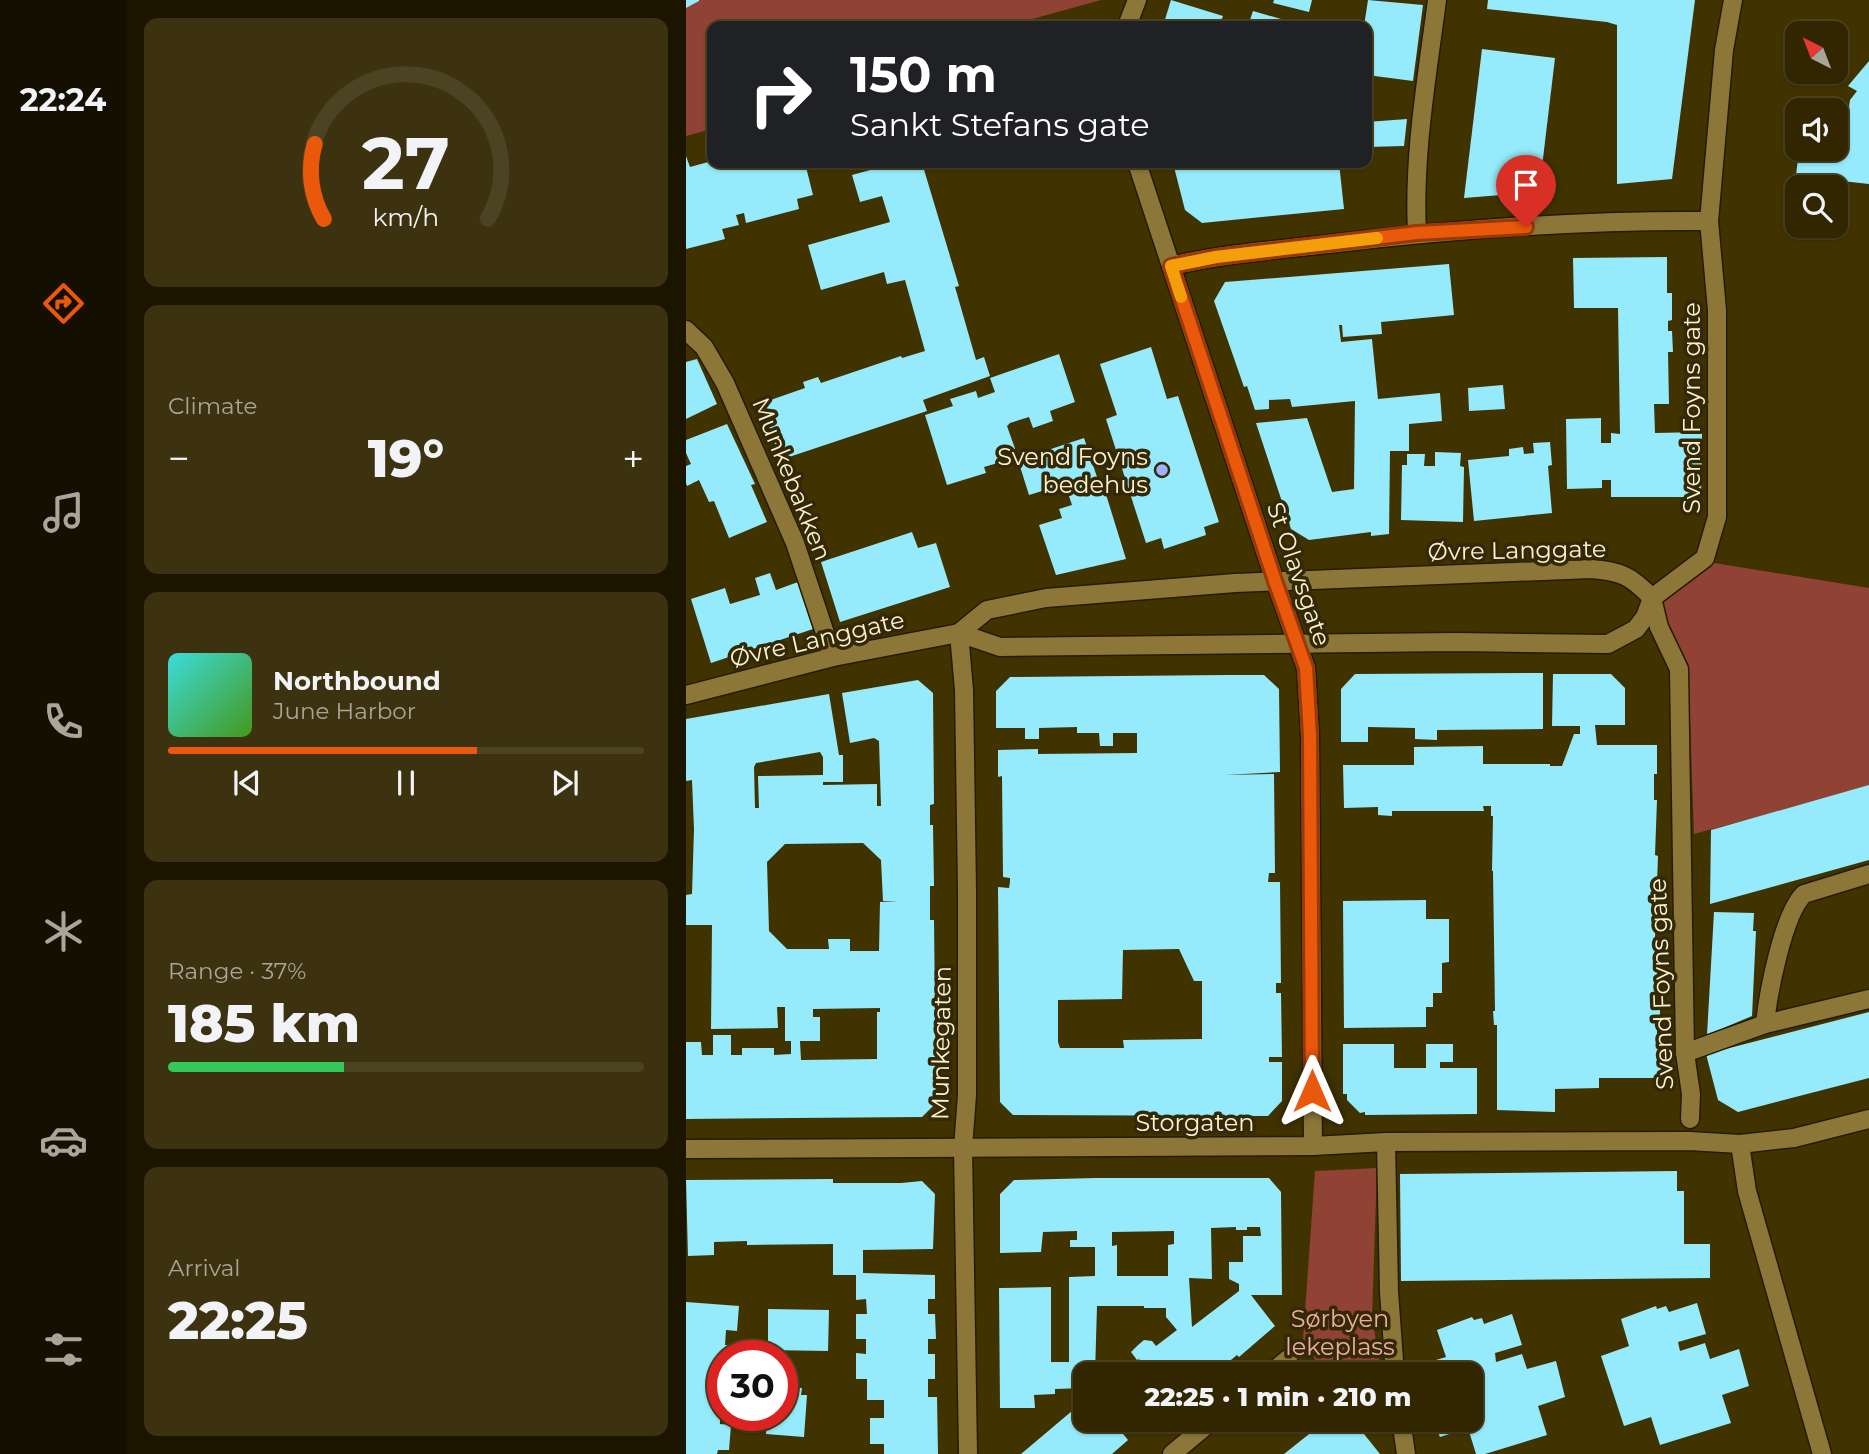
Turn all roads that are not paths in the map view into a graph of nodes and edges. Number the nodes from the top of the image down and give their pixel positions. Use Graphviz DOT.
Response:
graph roads {
  1 [pos="1137,0"];
  2 [pos="1437,0"];
  3 [pos="1732,0"];
  4 [pos="1130,21"];
  5 [pos="1139,168"];
  6 [pos="1709,220"];
  7 [pos="1417,233"];
  8 [pos="1171,266"];
  9 [pos="686,330"];
  10 [pos="1275,581"];
  11 [pos="1652,598"];
  12 [pos="959,633"];
  13 [pos="1298,643"];
  14 [pos="833,657"];
  15 [pos="686,695"];
  16 [pos="1869,874"];
  17 [pos="1869,999"];
  18 [pos="1765,1024"];
  19 [pos="1685,1053"];
  20 [pos="1690,1119"];
  21 [pos="1869,1119"];
  22 [pos="1386,1142"];
  23 [pos="1740,1144"];
  24 [pos="1313,1146"];
  25 [pos="963,1148"];
  26 [pos="686,1149"];
  27 [pos="1288,1359"];
  28 [pos="1284,1362"];
  29 [pos="1394,1362"];
  30 [pos="1198,1432"];
  31 [pos="1403,1432"];
  32 [pos="968,1454"];
  33 [pos="1171,1454"];
  34 [pos="1406,1454"];
  35 [pos="1822,1454"];
  1 -- 4 [label="street"];
  2 -- 7 [label="street"];
  3 -- 6 [label="street, Svend Foyns gate"];
  5 -- 8 [label="street, St Olavsgate"];
  6 -- 7 [label="street"];
  6 -- 11 [label="street, Svend Foyns gate"];
  7 -- 8 [label="street"];
  8 -- 10 [label="street, St Olavsgate"];
  9 -- 14 [label="street, Munkebakken"];
  10 -- 11 [label="street, Øvre Langgate"];
  10 -- 12 [label="street, Øvre Langgate"];
  10 -- 13 [label="street, St Olavsgate"];
  11 -- 13 [label="street, Øvre Langgate"];
  11 -- 19 [label="street, Svend Foyns gate"];
  12 -- 13 [label="street, Øvre Langgate"];
  12 -- 14 [label="street, Øvre Langgate"];
  12 -- 25 [label="street, Munkegaten"];
  13 -- 24 [label="street, St Olavsgate"];
  14 -- 15 [label="street, Øvre Langgate"];
  16 -- 18 [label="street"];
  17 -- 18 [label="street"];
  18 -- 19 [label="street"];
  19 -- 20 [label="street, Svend Foyns gate"];
  21 -- 23 [label="street, Storgaten"];
  22 -- 23 [label="street, Storgaten"];
  22 -- 24 [label="street, Storgaten"];
  22 -- 29 [label="street"];
  23 -- 35 [label="street"];
  24 -- 25 [label="street, Storgaten"];
  25 -- 26 [label="street, Storgaten"];
  25 -- 32 [label="street, Munkegaten"];
  27 -- 28 [label="street"];
  30 -- 33 [label="street"];
  31 -- 34 [label="street"];
}
